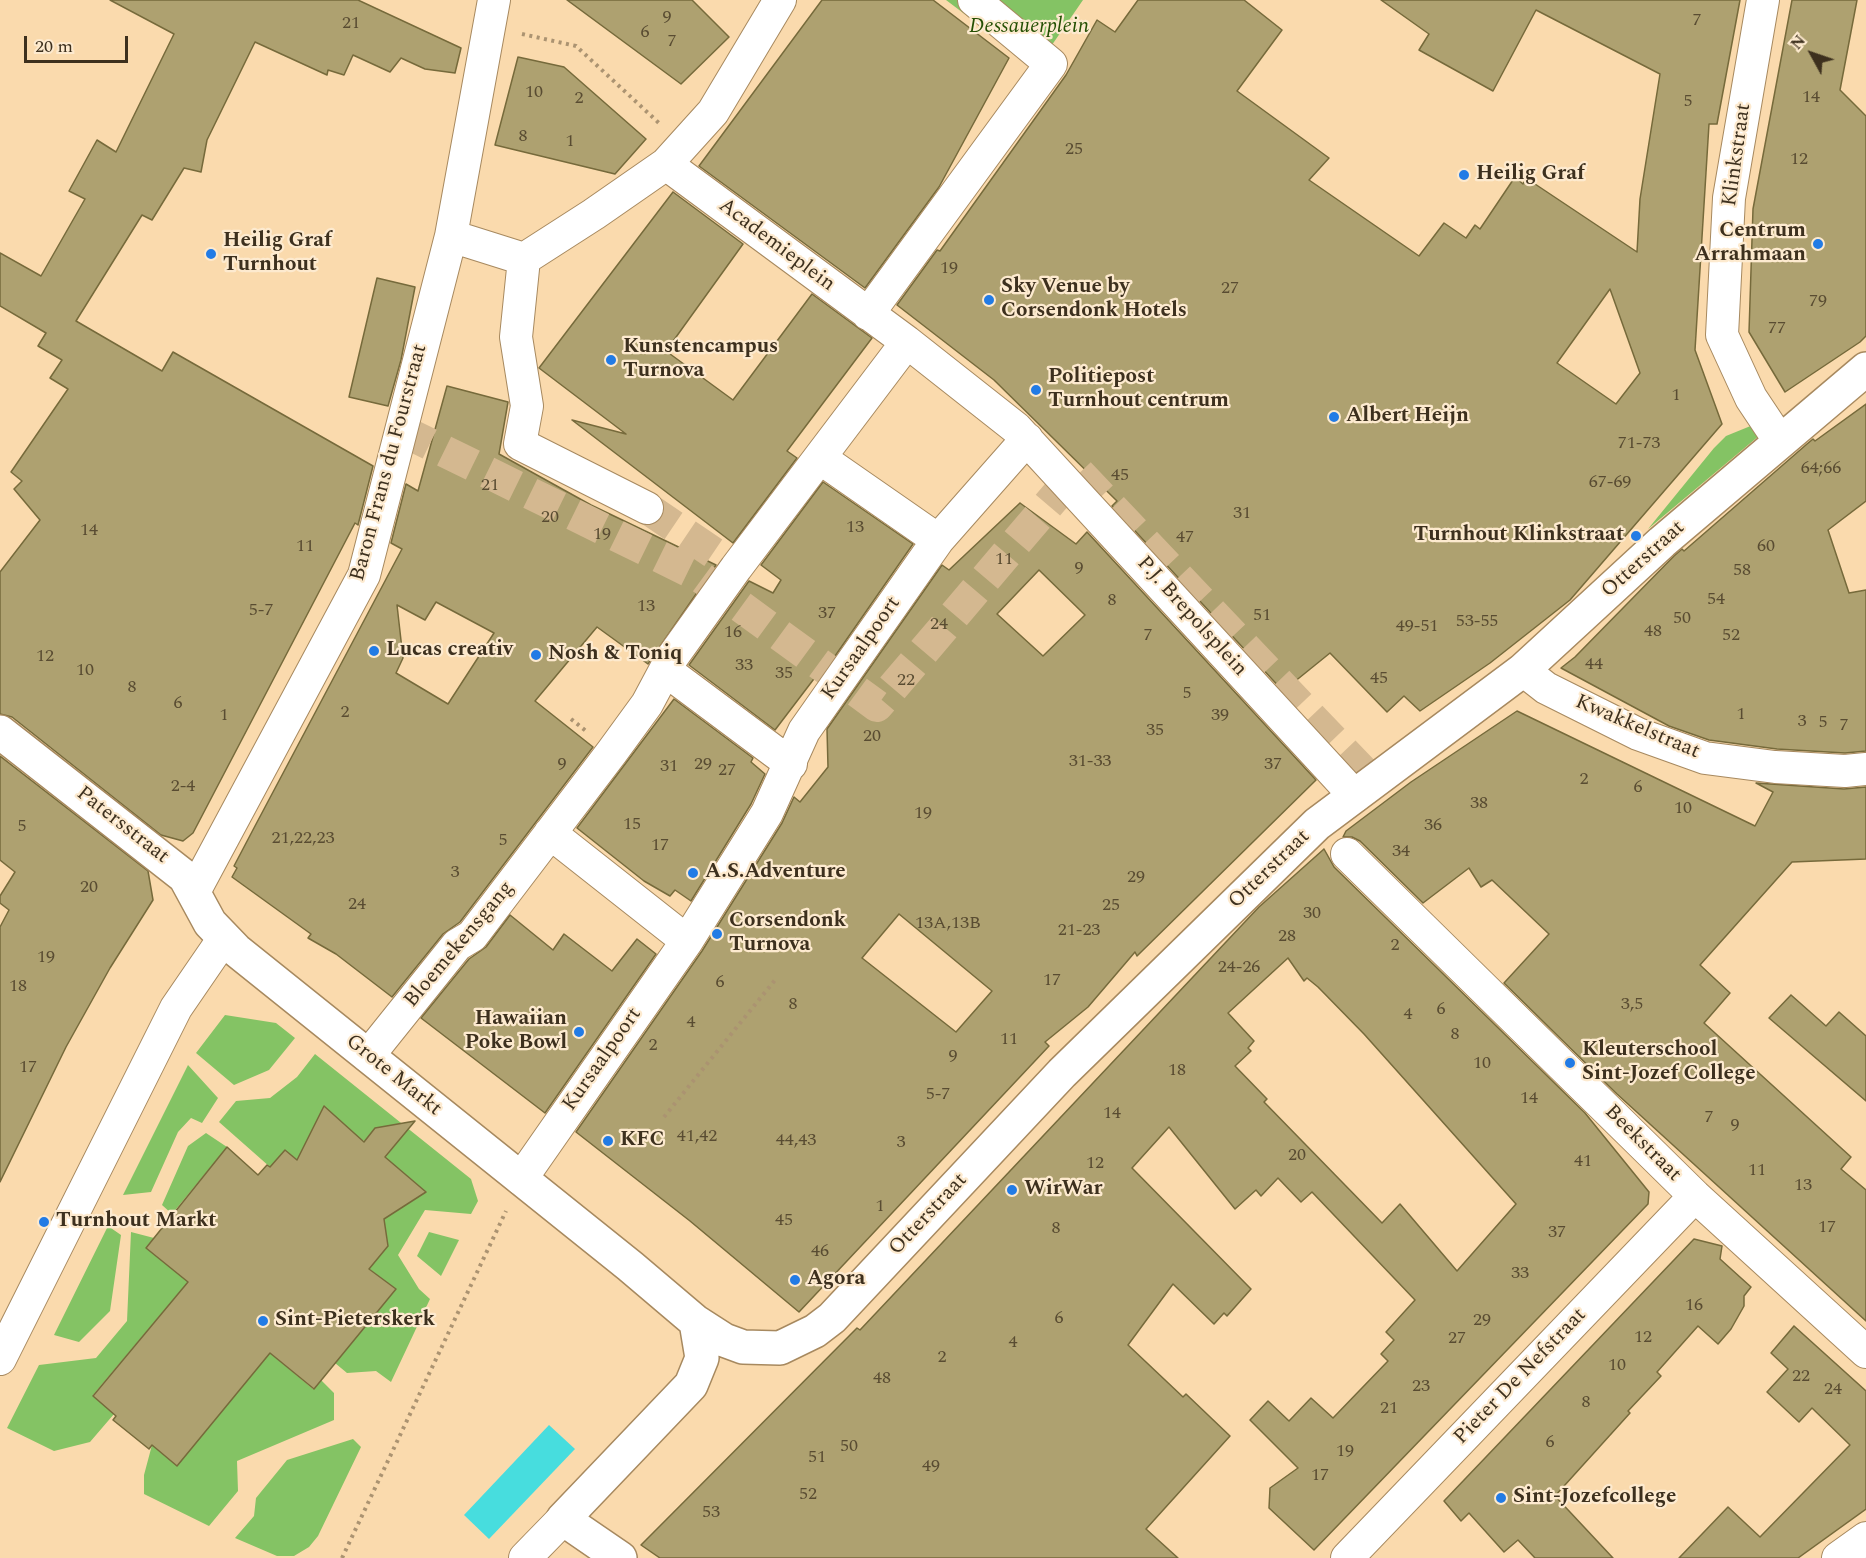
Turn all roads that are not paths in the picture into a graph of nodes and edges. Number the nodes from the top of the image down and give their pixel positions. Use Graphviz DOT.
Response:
graph roads {
  1 [pos="780,0"];
  2 [pos="974,0"];
  3 [pos="1763,0"];
  4 [pos="492,13"];
  5 [pos="675,154"];
  6 [pos="450,240"];
  7 [pos="524,259"];
  8 [pos="887,328"];
  9 [pos="1866,369"];
  10 [pos="1027,439"];
  11 [pos="1779,440"];
  12 [pos="820,458"];
  13 [pos="647,508"];
  14 [pos="938,540"];
  15 [pos="665,670"];
  16 [pos="1523,670"];
  17 [pos="0,732"];
  18 [pos="791,764"];
  19 [pos="1866,769"];
  20 [pos="1355,796"];
  21 [pos="550,833"];
  22 [pos="1347,854"];
  23 [pos="194,892"];
  24 [pos="224,938"];
  25 [pos="687,942"];
  26 [pos="369,1056"];
  27 [pos="521,1179"];
  28 [pos="1695,1196"];
  29 [pos="696,1322"];
  30 [pos="1866,1353"];
  31 [pos="0,1359"];
  32 [pos="563,1519"];
  33 [pos="1866,1538"];
  34 [pos="525,1558"];
  35 [pos="620,1558"];
  36 [pos="1347,1558"];
  37 [pos="1838,1558"];
  1 -- 5 [label="street"];
  2 -- 8 [label="street"];
  3 -- 11 [label="street, Klinkstraat"];
  4 -- 6 [label="street, Baron Frans du Fourstraat"];
  5 -- 7 [label="street"];
  5 -- 8 [label="street, Academieplein"];
  6 -- 7 [label="street"];
  6 -- 23 [label="street, Baron Frans du Fourstraat"];
  7 -- 13 [label="street"];
  8 -- 10 [label="street, P.J. Brepolsplein"];
  8 -- 12 [label="street"];
  9 -- 11 [label="street, Otterstraat"];
  10 -- 14 [label="street"];
  10 -- 20 [label="street, P.J. Brepolsplein"];
  11 -- 16 [label="street, Otterstraat"];
  12 -- 14 [label="street"];
  12 -- 15 [label="street, Bloemekensgang"];
  14 -- 18 [label="street, Kursaalpoort"];
  15 -- 18 [label="street"];
  15 -- 21 [label="street, Bloemekensgang"];
  16 -- 19 [label="street, Kwakkelstraat"];
  16 -- 20 [label="street, Otterstraat"];
  17 -- 23 [label="street, Patersstraat"];
  18 -- 25 [label="street, Kursaalpoort"];
  20 -- 29 [label="street, Otterstraat"];
  21 -- 25 [label="street"];
  21 -- 26 [label="street, Bloemekensgang"];
  22 -- 28 [label="street, Beekstraat"];
  23 -- 24 [label="street, Patersstraat"];
  24 -- 26 [label="street, Grote Markt"];
  24 -- 31 [label="street"];
  25 -- 27 [label="street, Kursaalpoort"];
  26 -- 27 [label="street, Grote Markt"];
  27 -- 29 [label="street, Grote Markt"];
  28 -- 30 [label="street, Beekstraat"];
  28 -- 36 [label="street, Pieter De Nefstraat"];
  29 -- 32 [label="street"];
  32 -- 34 [label="street"];
  32 -- 35 [label="street"];
  33 -- 37 [label="street"];
}
